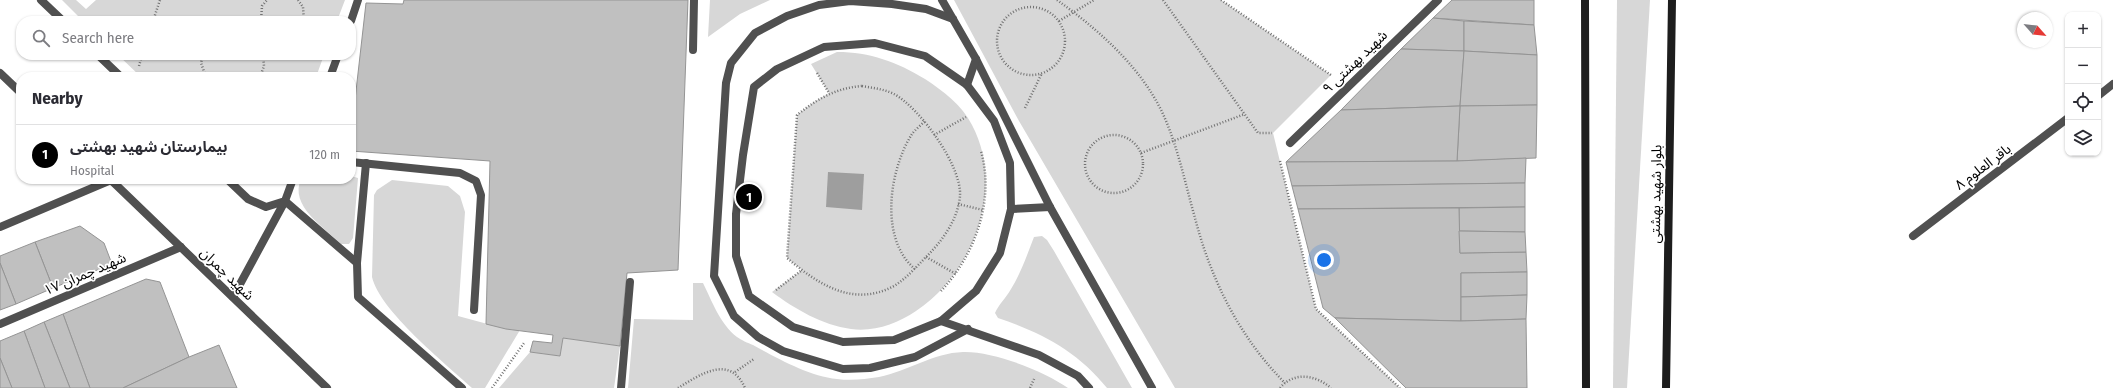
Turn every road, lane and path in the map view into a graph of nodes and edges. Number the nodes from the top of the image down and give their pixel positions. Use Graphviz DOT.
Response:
graph roads {
  1 [pos="41,0"];
  2 [pos="160,0"];
  3 [pos="267,0"];
  4 [pos="298,0"];
  5 [pos="358,0"];
  6 [pos="694,0"];
  7 [pos="942,0"];
  8 [pos="1057,0"];
  9 [pos="1094,0"];
  10 [pos="1163,0"];
  11 [pos="1221,0"];
  12 [pos="1438,0"];
  13 [pos="1585,0"];
  14 [pos="1672,0"];
  15 [pos="1075,13"];
  16 [pos="58,16"];
  17 [pos="155,16"];
  18 [pos="261,16"];
  19 [pos="304,16"];
  20 [pos="353,16"];
  21 [pos="953,19"];
  22 [pos="1059,21"];
  23 [pos="692,50"];
  24 [pos="976,59"];
  25 [pos="103,60"];
  26 [pos="202,60"];
  27 [pos="263,60"];
  28 [pos="336,60"];
  29 [pos="815,70"];
  30 [pos="116,72"];
  31 [pos="204,72"];
  32 [pos="262,72"];
  33 [pos="332,72"];
  34 [pos="0,73"];
  35 [pos="1042,73"];
  36 [pos="1326,80"];
  37 [pos="2113,84"];
  38 [pos="967,85"];
  39 [pos="16,88"];
  40 [pos="829,93"];
  41 [pos="2101,94"];
  42 [pos="962,111"];
  43 [pos="1022,114"];
  44 [pos="1245,114"];
  45 [pos="967,117"];
  46 [pos="2065,120"];
  47 [pos="925,121"];
  48 [pos="969,121"];
  49 [pos="1278,128"];
  50 [pos="1273,133"];
  51 [pos="933,135"];
  52 [pos="1275,140"];
  53 [pos="1174,142"];
  54 [pos="1290,143"];
  55 [pos="981,149"];
  56 [pos="1141,153"];
  57 [pos="1278,156"];
  58 [pos="356,163"];
  59 [pos="366,164"];
  60 [pos="99,184"];
  61 [pos="115,184"];
  62 [pos="232,184"];
  63 [pos="291,184"];
  64 [pos="285,201"];
  65 [pos="958,204"];
  66 [pos="1050,207"];
  67 [pos="1011,209"];
  68 [pos="983,210"];
  69 [pos="0,227"];
  70 [pos="1913,236"];
  71 [pos="181,247"];
  72 [pos="926,257"];
  73 [pos="357,263"];
  74 [pos="915,269"];
  75 [pos="802,270"];
  76 [pos="956,274"];
  77 [pos="630,282"];
  78 [pos="778,296"];
  79 [pos="936,296"];
  80 [pos="232,297"];
  81 [pos="474,310"];
  82 [pos="941,320"];
  83 [pos="0,324"];
  84 [pos="968,330"];
  85 [pos="524,343"];
  86 [pos="757,357"];
  87 [pos="1037,371"];
  88 [pos="735,372"];
  89 [pos="1286,383"];
  90 [pos="1666,385"];
  91 [pos="327,388"];
  92 [pos="462,388"];
  93 [pos="492,388"];
  94 [pos="621,388"];
  95 [pos="678,388"];
  96 [pos="745,388"];
  97 [pos="1030,388"];
  98 [pos="1089,388"];
  99 [pos="1152,388"];
  100 [pos="1280,388"];
  101 [pos="1331,388"];
  102 [pos="1400,388"];
  103 [pos="1586,388"];
  104 [pos="1672,388"];
  1 -- 16 [label="street"];
  2 -- 17 [label="path"];
  3 -- 18 [label="path"];
  4 -- 19 [label="path"];
  5 -- 20 [label="street"];
  6 -- 23 [label="street"];
  7 -- 21 [label="street"];
  8 -- 15 [label="path"];
  9 -- 15 [label="path"];
  10 -- 44 [label="path"];
  11 -- 36 [label="path"];
  12 -- 54 [label="street, شهید بهشتی ۹"];
  13 -- 103 [label="main road"];
  14 -- 90 [label="main road, بلوار شهید بهشتی"];
  15 -- 22 [label="path"];
  15 -- 53 [label="path"];
  21 -- 24 [label="street"];
  21 -- 84 [label="street"];
  22 -- 35 [label="path"];
  22 -- 35 [label="path"];
  24 -- 38 [label="street"];
  24 -- 66 [label="street"];
  25 -- 30 [label="street"];
  26 -- 31 [label="path"];
  27 -- 32 [label="path"];
  28 -- 33 [label="street"];
  29 -- 40 [label="path"];
  34 -- 39 [label="street"];
  35 -- 43 [label="path"];
  37 -- 41 [label="street"];
  38 -- 67 [label="street"];
  38 -- 82 [label="street"];
  40 -- 47 [label="path"];
  40 -- 75 [label="path"];
  42 -- 45 [label="path"];
  44 -- 50 [label="path"];
  44 -- 53 [label="path"];
  45 -- 48 [label="path"];
  45 -- 51 [label="path"];
  46 -- 70 [label="street, باقر العلوم ۸"];
  47 -- 51 [label="path"];
  47 -- 74 [label="path"];
  49 -- 50 [label="path"];
  50 -- 52 [label="path"];
  51 -- 65 [label="path"];
  53 -- 56 [label="path"];
  53 -- 89 [label="path"];
  55 -- 68 [label="path"];
  56 -- 56 [label="path"];
  57 -- 102 [label="path"];
  58 -- 59 [label="street"];
  59 -- 73 [label="street"];
  59 -- 81 [label="street"];
  60 -- 69 [label="street"];
  61 -- 71 [label="street, شهید چمران"];
  62 -- 64 [label="street"];
  63 -- 64 [label="street"];
  64 -- 73 [label="street"];
  64 -- 80 [label="street"];
  65 -- 68 [label="path"];
  65 -- 72 [label="path"];
  66 -- 67 [label="street"];
  66 -- 99 [label="street"];
  67 -- 82 [label="street"];
  68 -- 76 [label="path"];
  71 -- 80 [label="street, شهید چمران"];
  71 -- 83 [label="street, شهید چمران ۱۷"];
  72 -- 74 [label="path"];
  72 -- 76 [label="path"];
  73 -- 92 [label="street"];
  74 -- 75 [label="path"];
  75 -- 78 [label="path"];
  76 -- 79 [label="path"];
  77 -- 94 [label="street"];
  80 -- 91 [label="street, شهید چمران"];
  82 -- 84 [label="street"];
  84 -- 98 [label="street"];
  85 -- 93 [label="path"];
  86 -- 88 [label="path"];
  87 -- 97 [label="path"];
  88 -- 95 [label="path"];
  88 -- 96 [label="path"];
  89 -- 100 [label="path"];
  89 -- 101 [label="path"];
  90 -- 104 [label="street"];
}
